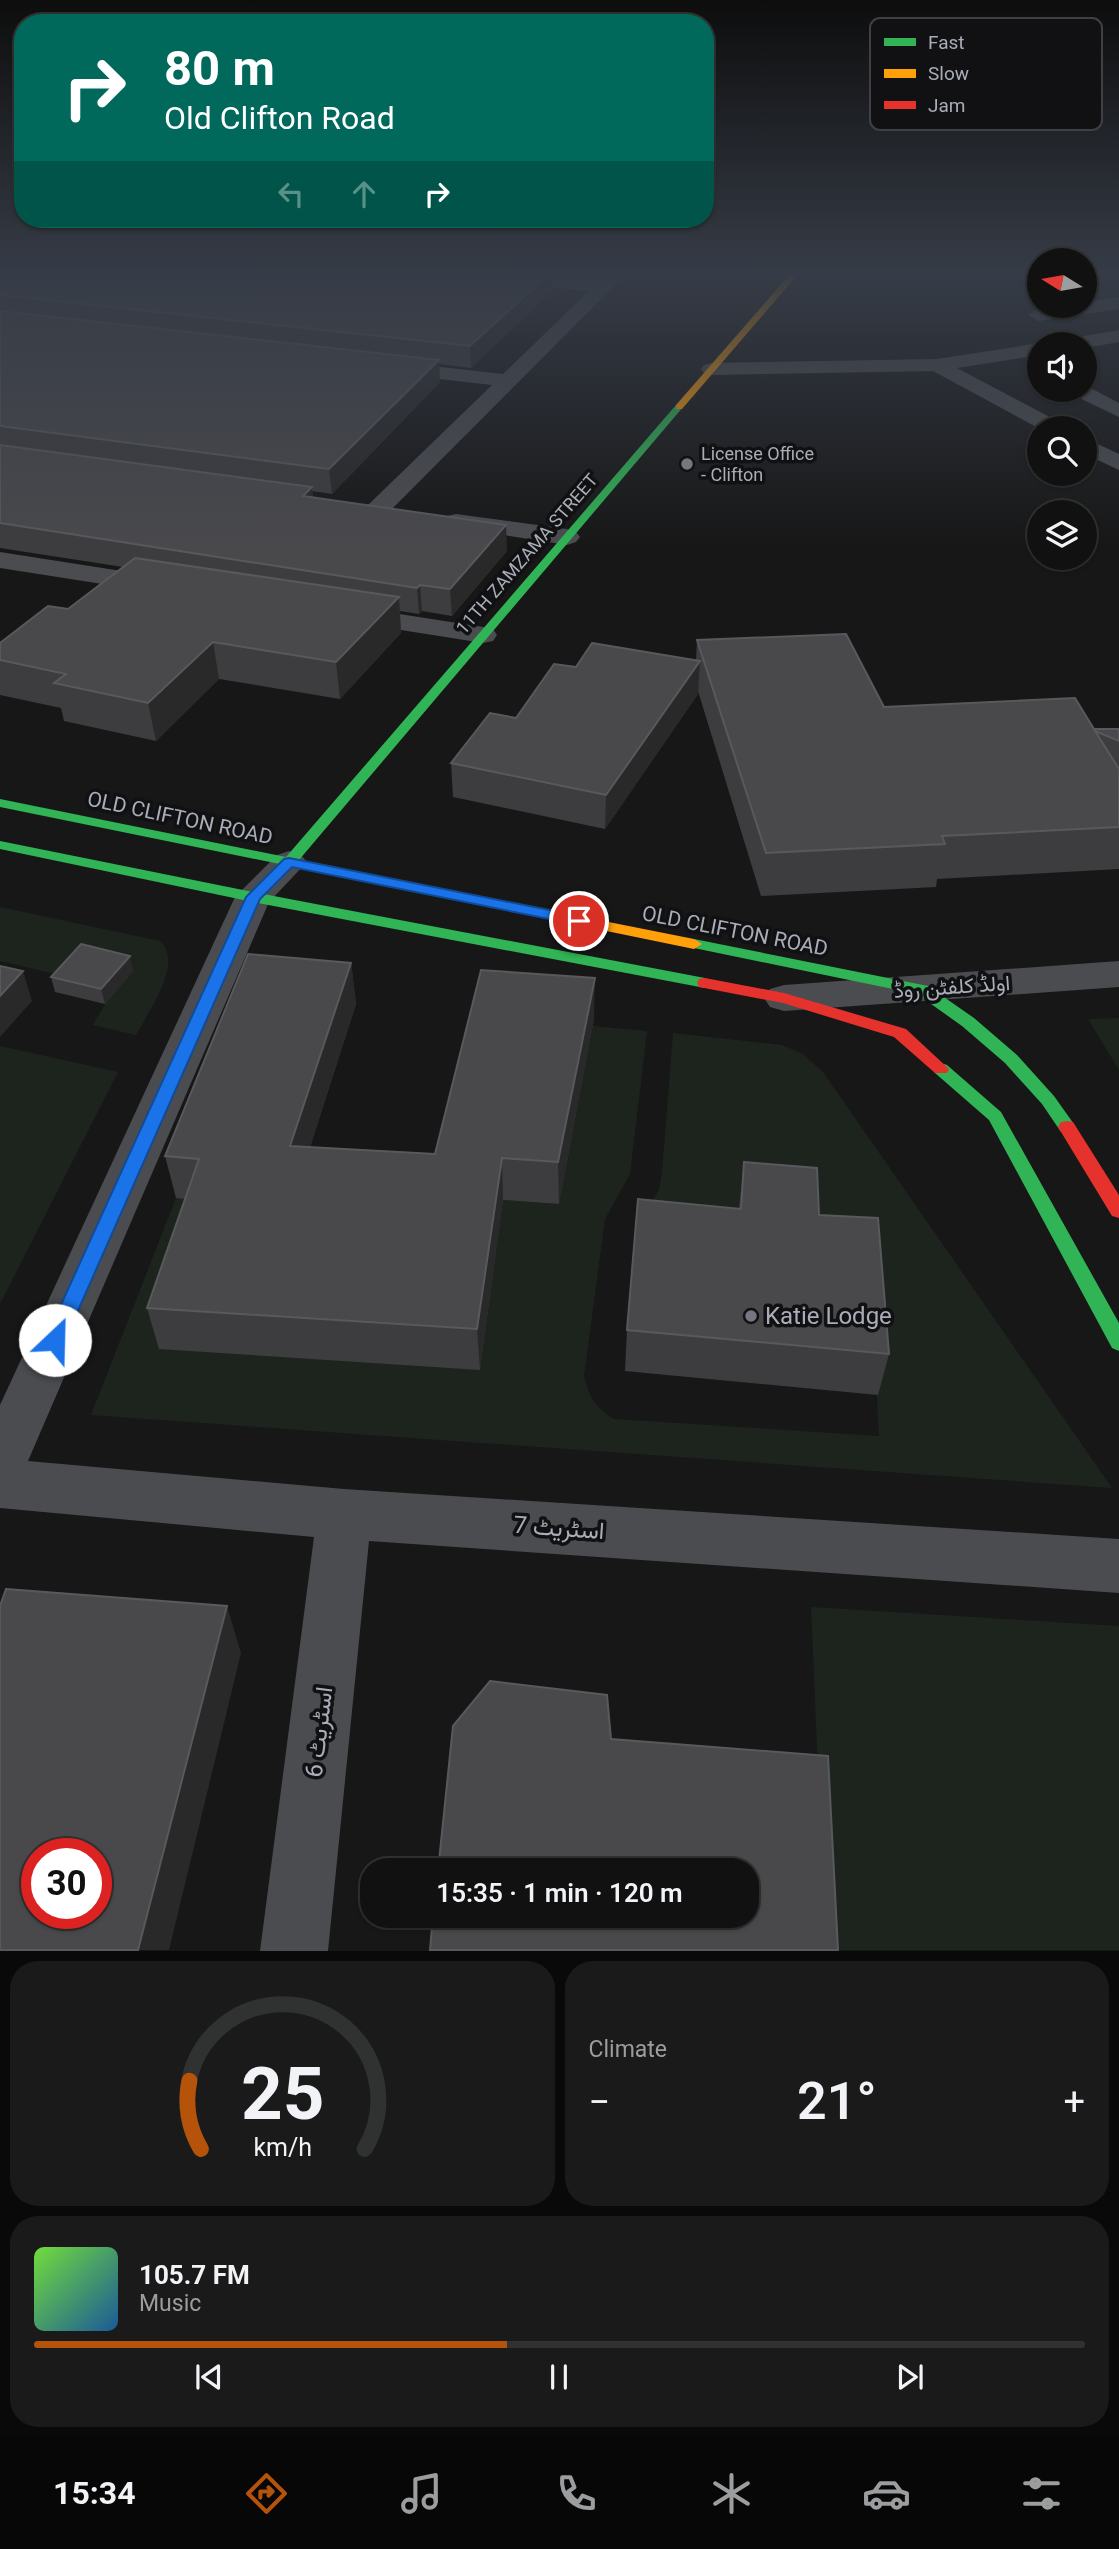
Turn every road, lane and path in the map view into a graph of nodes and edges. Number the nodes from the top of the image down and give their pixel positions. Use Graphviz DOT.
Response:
graph roads {
  1 [pos="526,364"];
  2 [pos="715,364"];
  3 [pos="943,364"];
  4 [pos="371,365"];
  5 [pos="937,365"];
  6 [pos="711,369"];
  7 [pos="509,381"];
  8 [pos="1097,400"];
  9 [pos="1119,411"];
  10 [pos="1031,416"];
  11 [pos="1097,451"];
  12 [pos="1119,463"];
  13 [pos="350,506"];
  14 [pos="377,510"];
  15 [pos="404,514"];
  16 [pos="431,518"];
  17 [pos="567,537"];
  18 [pos="0,560"];
  19 [pos="179,588"];
  20 [pos="317,610"];
  21 [pos="483,635"];
  22 [pos="0,803"];
  23 [pos="0,845"];
  24 [pos="289,862"];
  25 [pos="253,897"];
  26 [pos="1119,974"];
  27 [pos="922,990"];
  28 [pos="784,998"];
  29 [pos="1119,1211"];
  30 [pos="1119,1342"];
  31 [pos="0,1463"];
  32 [pos="0,1483"];
  33 [pos="344,1514"];
  34 [pos="1119,1566"];
  35 [pos="294,1951"];
  1 -- 7 [label="street"];
  2 -- 6 [label="street, 11TH ZAMZAMA STREET"];
  3 -- 5 [label="street"];
  4 -- 7 [label="street"];
  5 -- 6 [label="street"];
  5 -- 10 [label="street"];
  6 -- 17 [label="street, 11TH ZAMZAMA STREET"];
  7 -- 14 [label="street"];
  8 -- 9 [label="street"];
  11 -- 12 [label="street"];
  13 -- 14 [label="street"];
  14 -- 15 [label="street"];
  16 -- 17 [label="street"];
  17 -- 21 [label="street, 11TH ZAMZAMA STREET"];
  18 -- 19 [label="street"];
  20 -- 21 [label="street"];
  21 -- 24 [label="street, 11TH ZAMZAMA STREET"];
  22 -- 24 [label="street, OLD CLIFTON ROAD"];
  23 -- 25 [label="street"];
  24 -- 25 [label="street"];
  24 -- 27 [label="street, OLD CLIFTON ROAD"];
  25 -- 28 [label="street"];
  25 -- 31 [label="street"];
  26 -- 27 [label="street, اولڈ کلفٹن روڈ"];
  27 -- 28 [label="street, اولڈ کلفٹن روڈ"];
  27 -- 29 [label="street, OLD CLIFTON ROAD"];
  28 -- 30 [label="street"];
  32 -- 33 [label="street, اسٹریٹ 7"];
  33 -- 34 [label="street, اسٹریٹ 7"];
  33 -- 35 [label="street, اسٹریٹ 6"];
}
